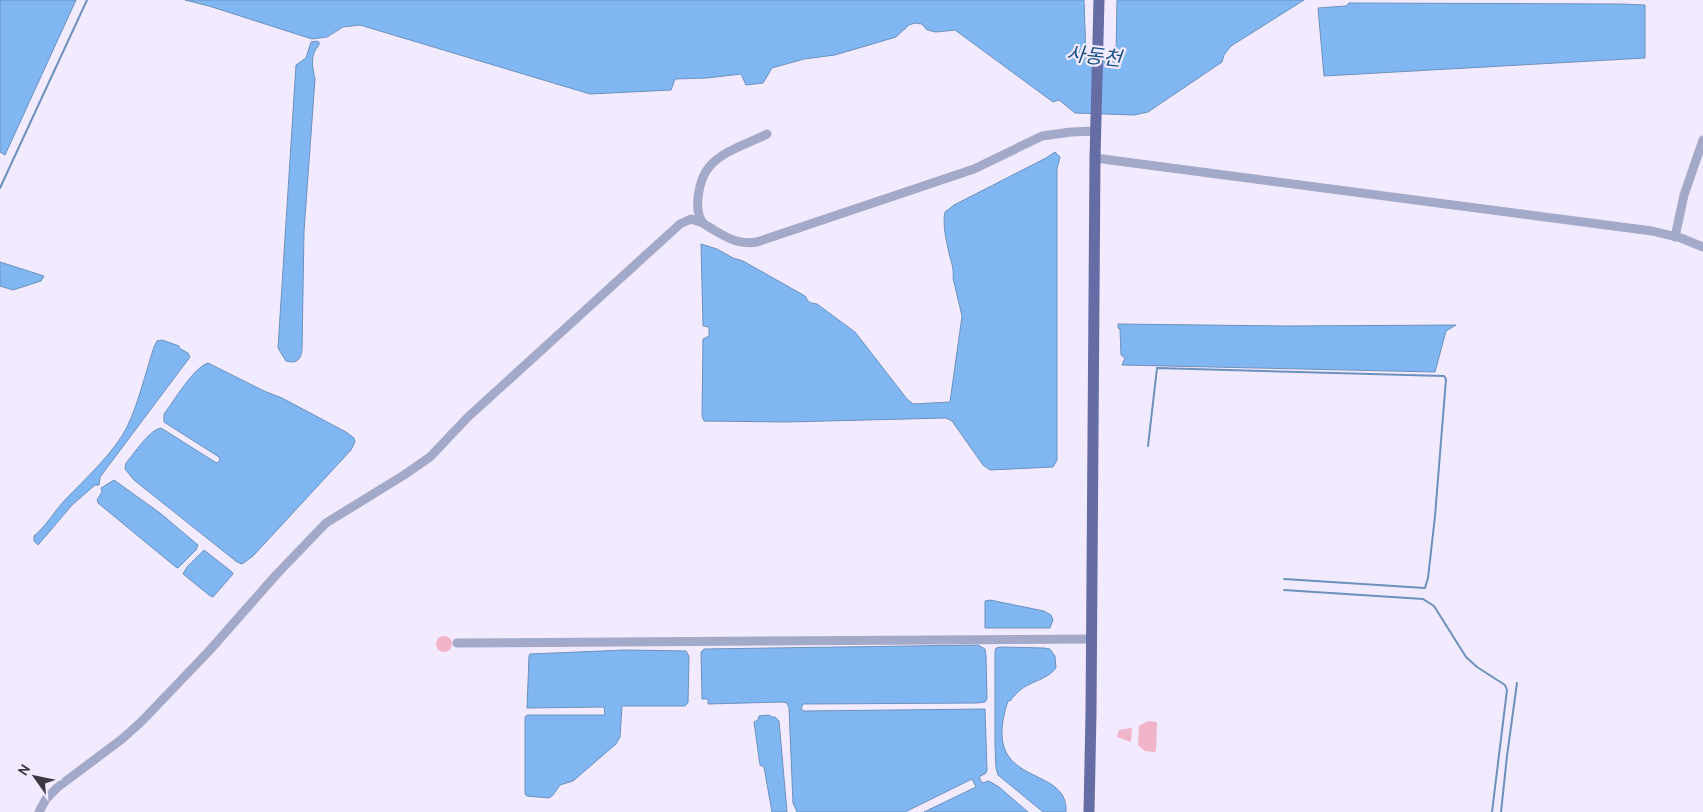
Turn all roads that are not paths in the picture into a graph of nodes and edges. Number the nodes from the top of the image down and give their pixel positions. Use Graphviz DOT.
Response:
graph roads {
  1 [pos="1098,0"];
  2 [pos="1096,131"];
  3 [pos="767,134"];
  4 [pos="1703,140"];
  5 [pos="1095,158"];
  6 [pos="703,223"];
  7 [pos="1675,237"];
  8 [pos="1703,247"];
  9 [pos="1092,639"];
  10 [pos="457,643"];
  11 [pos="40,812"];
  12 [pos="1088,812"];
  1 -- 2 [label="main road"];
  2 -- 5 [label="main road"];
  2 -- 6 [label="street"];
  3 -- 6 [label="street"];
  4 -- 7 [label="street"];
  5 -- 7 [label="street"];
  5 -- 9 [label="main road"];
  6 -- 11 [label="street"];
  7 -- 8 [label="street"];
  9 -- 10 [label="street"];
  9 -- 12 [label="main road"];
}
